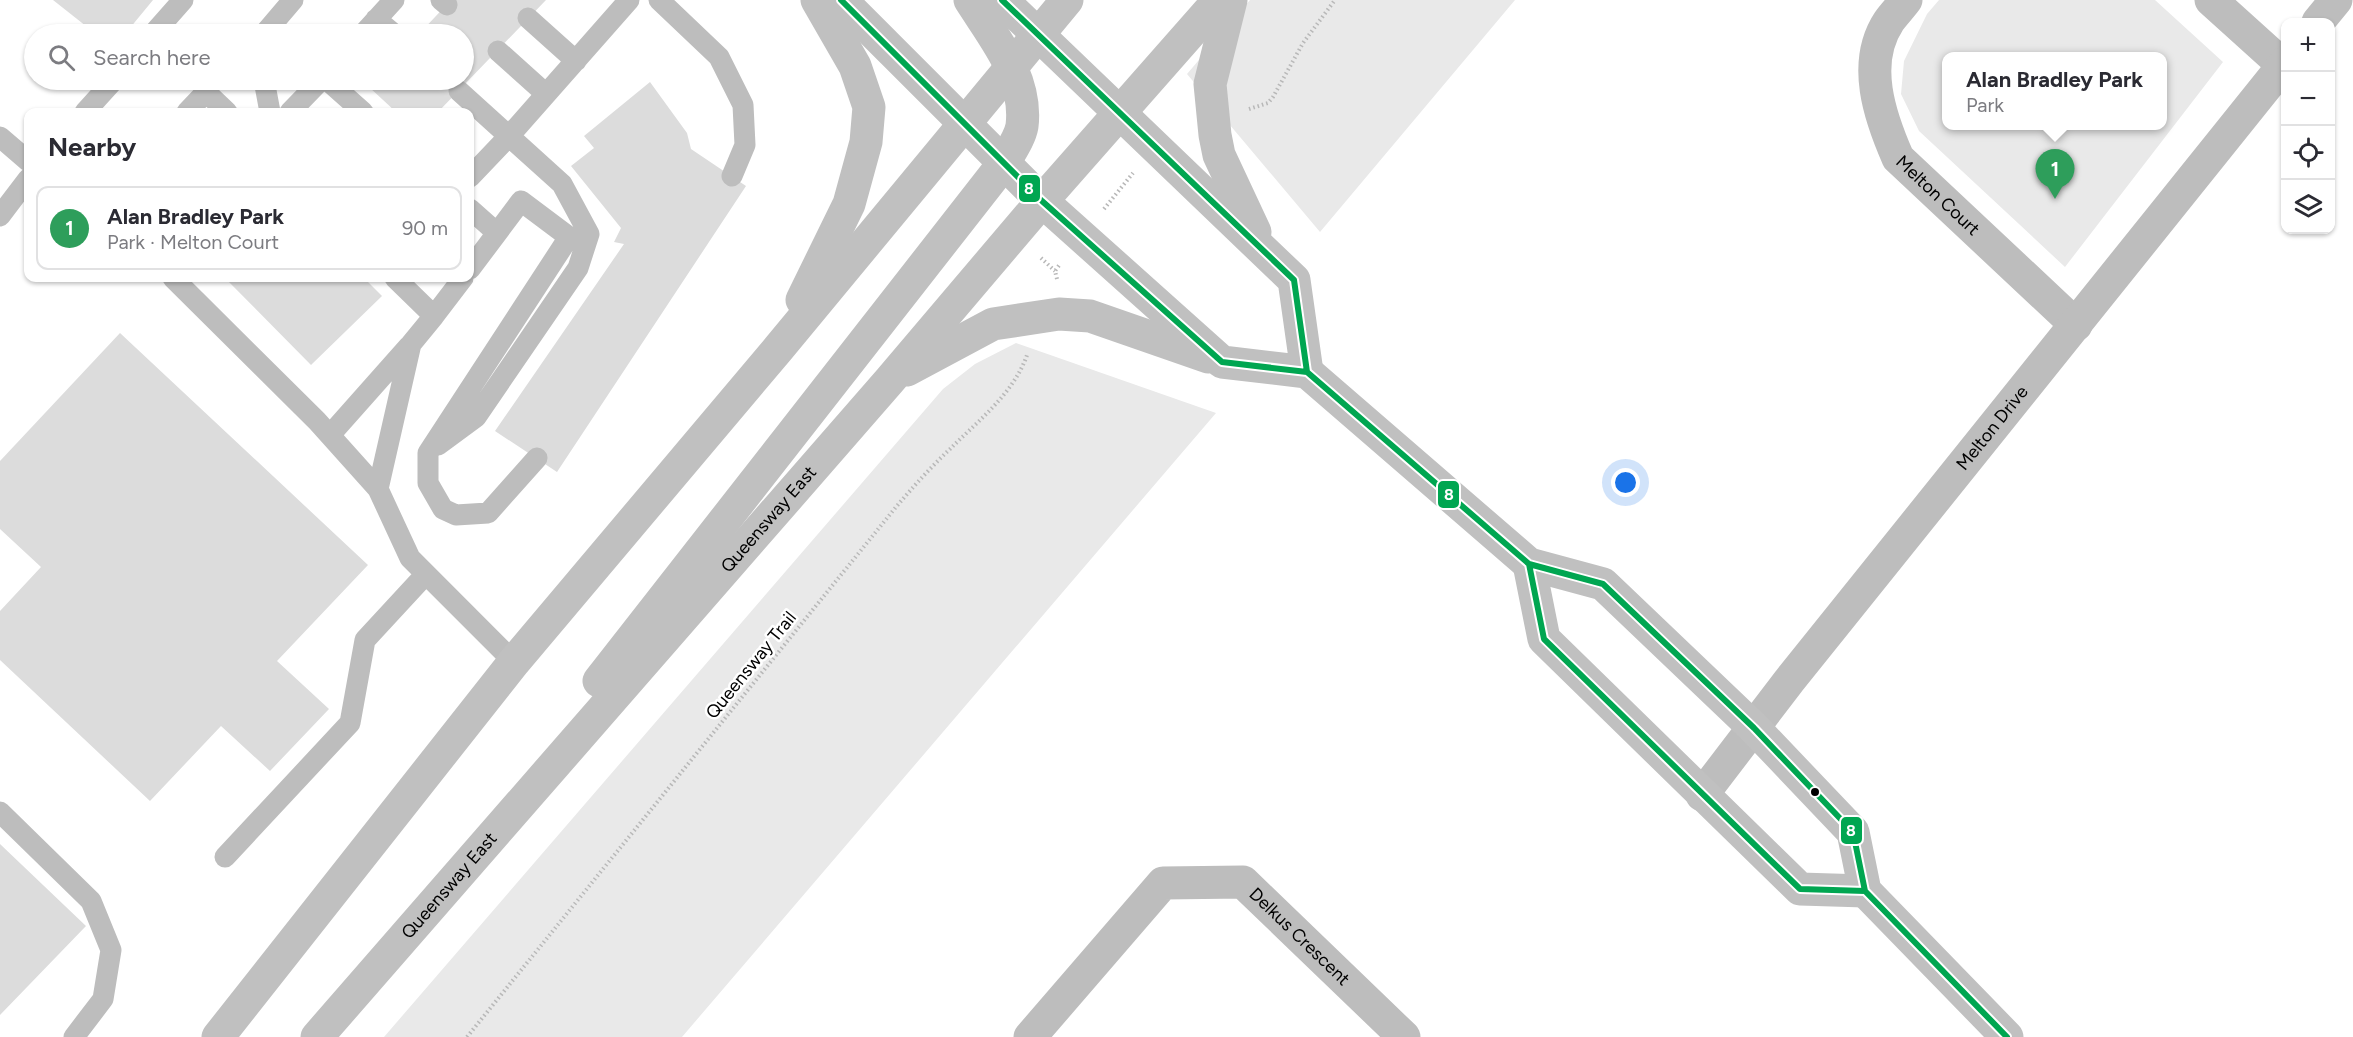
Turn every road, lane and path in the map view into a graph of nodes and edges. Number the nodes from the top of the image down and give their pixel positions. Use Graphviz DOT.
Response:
graph roads {
  1 [pos="183,0"];
  2 [pos="293,0"];
  3 [pos="394,0"];
  4 [pos="629,0"];
  5 [pos="659,0"];
  6 [pos="818,0"];
  7 [pos="841,0"];
  8 [pos="970,0"];
  9 [pos="1002,0"];
  10 [pos="1067,0"];
  11 [pos="1219,0"];
  12 [pos="1231,0"];
  13 [pos="1335,0"];
  14 [pos="1906,0"];
  15 [pos="2211,0"];
  16 [pos="2336,0"];
  17 [pos="528,18"];
  18 [pos="2321,18"];
  19 [pos="162,24"];
  20 [pos="273,24"];
  21 [pos="373,24"];
  22 [pos="1038,34"];
  23 [pos="498,51"];
  24 [pos="2281,60"];
  25 [pos="576,61"];
  26 [pos="1012,66"];
  27 [pos="2281,67"];
  28 [pos="105,90"];
  29 [pos="266,90"];
  30 [pos="311,90"];
  31 [pos="338,90"];
  32 [pos="459,91"];
  33 [pos="546,94"];
  34 [pos="89,108"];
  35 [pos="191,108"];
  36 [pos="223,108"];
  37 [pos="269,108"];
  38 [pos="294,108"];
  39 [pos="358,108"];
  40 [pos="1239,110"];
  41 [pos="1120,113"];
  42 [pos="964,124"];
  43 [pos="510,135"];
  44 [pos="0,137"];
  45 [pos="1154,146"];
  46 [pos="24,158"];
  47 [pos="1004,163"];
  48 [pos="474,173"];
  49 [pos="732,176"];
  50 [pos="24,184"];
  51 [pos="1042,201"];
  52 [pos="474,213"];
  53 [pos="0,216"];
  54 [pos="497,233"];
  55 [pos="1082,237"];
  56 [pos="1263,250"];
  57 [pos="1039,255"];
  58 [pos="474,264"];
  59 [pos="1055,271"];
  60 [pos="177,282"];
  61 [pos="399,282"];
  62 [pos="460,282"];
  63 [pos="434,316"];
  64 [pos="2076,325"];
  65 [pos="411,344"];
  66 [pos="1030,346"];
  67 [pos="778,349"];
  68 [pos="1222,362"];
  69 [pos="1307,372"];
  70 [pos="890,380"];
  71 [pos="330,435"];
  72 [pos="428,453"];
  73 [pos="537,458"];
  74 [pos="378,489"];
  75 [pos="1529,564"];
  76 [pos="426,574"];
  77 [pos="514,662"];
  78 [pos="1754,728"];
  79 [pos="1702,795"];
  80 [pos="0,812"];
  81 [pos="225,857"];
  82 [pos="1865,891"];
  83 [pos="366,980"];
  84 [pos="74,1037"];
  85 [pos="218,1037"];
  86 [pos="317,1037"];
  87 [pos="467,1037"];
  88 [pos="1030,1037"];
  89 [pos="1404,1037"];
  90 [pos="2007,1037"];
  1 -- 19 [label="lane"];
  2 -- 20 [label="lane"];
  3 -- 21 [label="lane"];
  4 -- 25 [label="lane"];
  5 -- 49 [label="lane"];
  6 -- 67 [label="main road"];
  7 -- 42 [label="main road"];
  8 -- 26 [label="main road"];
  9 -- 22 [label="main road"];
  10 -- 22 [label="main road"];
  11 -- 41 [label="main road, Queensway East"];
  12 -- 56 [label="main road"];
  13 -- 40 [label="path"];
  14 -- 64 [label="street, Melton Court"];
  15 -- 24 [label="street"];
  16 -- 18 [label="street"];
  17 -- 25 [label="lane"];
  22 -- 26 [label="main road"];
  22 -- 41 [label="main road"];
  23 -- 33 [label="lane"];
  25 -- 33 [label="lane"];
  26 -- 42 [label="main road"];
  26 -- 47 [label="main road"];
  27 -- 64 [label="street, Melton Drive"];
  28 -- 34 [label="lane"];
  29 -- 37 [label="lane"];
  30 -- 38 [label="lane"];
  31 -- 39 [label="lane"];
  32 -- 43 [label="lane"];
  33 -- 43 [label="lane"];
  35 -- 36 [label="lane"];
  41 -- 45 [label="main road"];
  41 -- 51 [label="main road, Queensway East"];
  42 -- 47 [label="main road"];
  42 -- 67 [label="main road"];
  43 -- 48 [label="lane"];
  43 -- 72 [label="lane"];
  44 -- 46 [label="lane"];
  45 -- 55 [label="path"];
  45 -- 56 [label="main road"];
  47 -- 51 [label="main road"];
  47 -- 83 [label="main road"];
  50 -- 53 [label="lane"];
  51 -- 55 [label="main road"];
  51 -- 70 [label="main road, Queensway East"];
  52 -- 54 [label="lane"];
  54 -- 58 [label="lane"];
  54 -- 72 [label="lane"];
  55 -- 68 [label="main road"];
  56 -- 69 [label="main road"];
  57 -- 59 [label="path"];
  60 -- 71 [label="lane"];
  61 -- 63 [label="lane"];
  62 -- 63 [label="lane"];
  63 -- 65 [label="lane"];
  64 -- 78 [label="street, Melton Drive"];
  65 -- 71 [label="lane"];
  65 -- 74 [label="lane"];
  66 -- 87 [label="path, Queensway Trail"];
  67 -- 77 [label="main road"];
  68 -- 69 [label="main road"];
  68 -- 70 [label="main road"];
  69 -- 75 [label="main road"];
  70 -- 83 [label="main road, Queensway East"];
  71 -- 74 [label="lane"];
  72 -- 73 [label="lane"];
  74 -- 76 [label="lane"];
  75 -- 78 [label="main road"];
  75 -- 79 [label="main road"];
  76 -- 77 [label="lane"];
  76 -- 81 [label="lane"];
  77 -- 85 [label="main road"];
  78 -- 79 [label="street, Melton Drive"];
  78 -- 82 [label="main road"];
  79 -- 82 [label="main road"];
  80 -- 84 [label="lane"];
  82 -- 90 [label="main road"];
  83 -- 86 [label="main road, Queensway East"];
  88 -- 89 [label="street, Delkus Crescent"];
}
